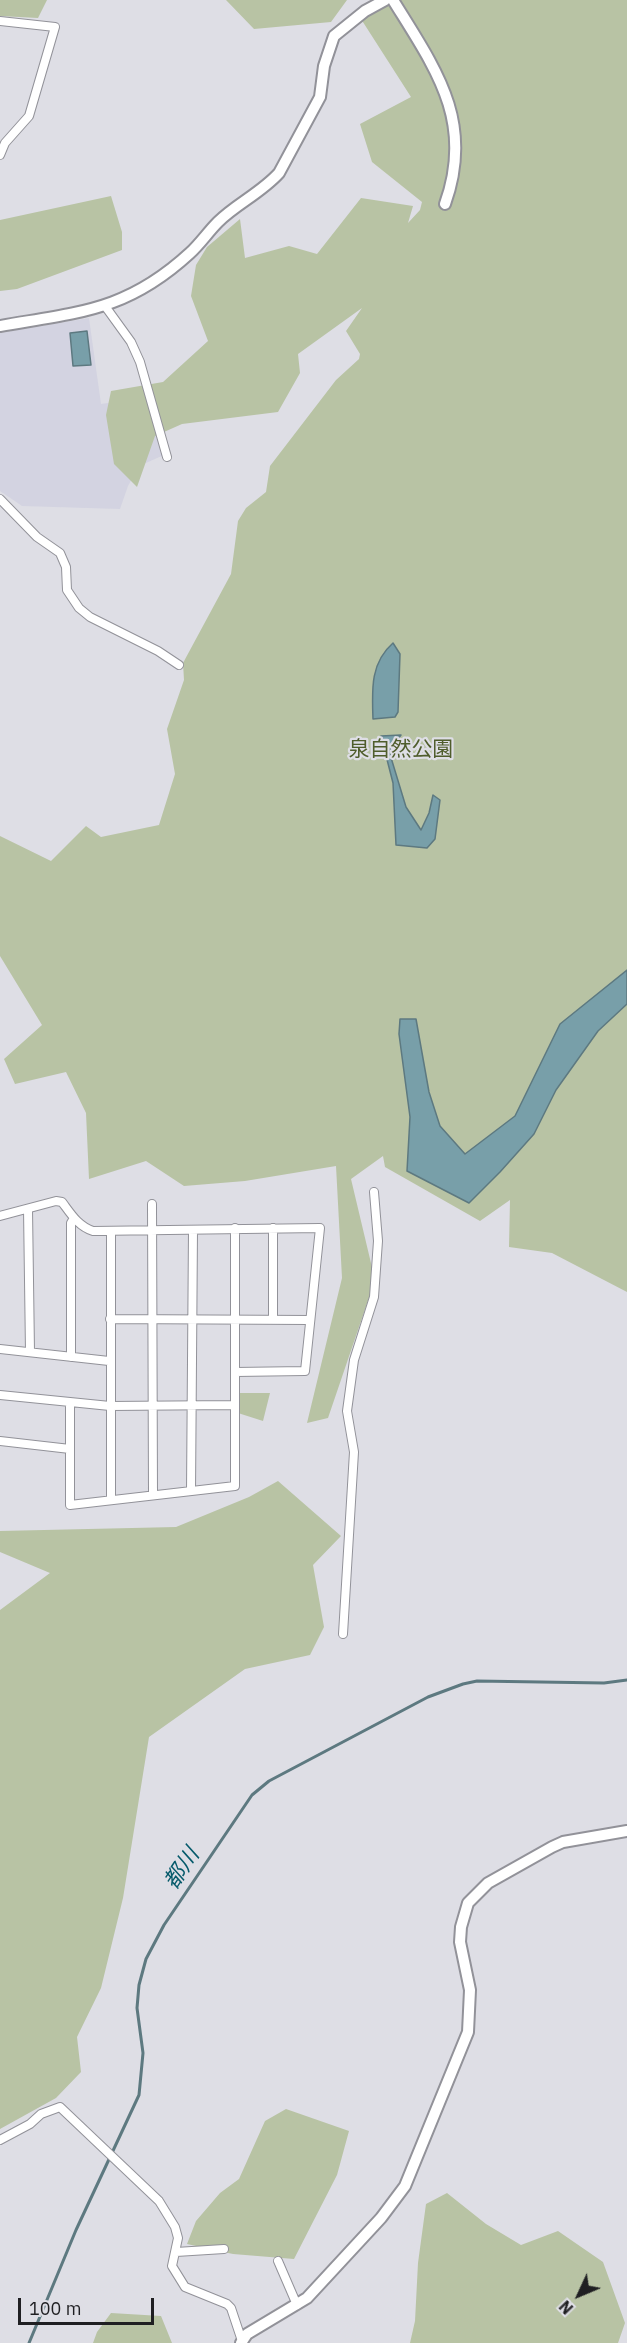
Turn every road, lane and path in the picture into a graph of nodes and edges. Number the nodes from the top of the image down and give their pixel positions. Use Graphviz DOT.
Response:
graph roads {
  1 [pos="385,0"];
  2 [pos="393,0"];
  3 [pos="0,21"];
  4 [pos="0,155"];
  5 [pos="445,204"];
  6 [pos="105,306"];
  7 [pos="0,326"];
  8 [pos="167,457"];
  9 [pos="0,499"];
  10 [pos="179,665"];
  11 [pos="374,1192"];
  12 [pos="152,1204"];
  13 [pos="28,1209"];
  14 [pos="0,1216"];
  15 [pos="74,1218"];
  16 [pos="235,1228"];
  17 [pos="273,1228"];
  18 [pos="193,1230"];
  19 [pos="153,1231"];
  20 [pos="111,1232"];
  21 [pos="110,1319"];
  22 [pos="152,1319"];
  23 [pos="191,1319"];
  24 [pos="234,1319"];
  25 [pos="273,1320"];
  26 [pos="310,1320"];
  27 [pos="0,1348"];
  28 [pos="30,1352"];
  29 [pos="71,1357"];
  30 [pos="109,1361"];
  31 [pos="235,1372"];
  32 [pos="0,1395"];
  33 [pos="70,1402"];
  34 [pos="192,1405"];
  35 [pos="234,1405"];
  36 [pos="110,1406"];
  37 [pos="152,1406"];
  38 [pos="0,1441"];
  39 [pos="70,1449"];
  40 [pos="191,1491"];
  41 [pos="153,1495"];
  42 [pos="111,1500"];
  43 [pos="344,1634"];
  44 [pos="627,1831"];
  45 [pos="0,2140"];
  46 [pos="224,2249"];
  47 [pos="176,2252"];
  48 [pos="278,2261"];
  49 [pos="297,2305"];
  50 [pos="241,2342"];
  1 -- 6 [label="street"];
  2 -- 5 [label="street"];
  3 -- 4 [label="street"];
  6 -- 7 [label="street"];
  6 -- 8 [label="street"];
  9 -- 10 [label="street"];
  11 -- 43 [label="street"];
  12 -- 19 [label="street"];
  13 -- 14 [label="street"];
  13 -- 15 [label="street"];
  13 -- 28 [label="street"];
  15 -- 20 [label="street"];
  15 -- 29 [label="street"];
  16 -- 17 [label="street"];
  16 -- 18 [label="street"];
  16 -- 24 [label="street"];
  17 -- 25 [label="street"];
  17 -- 26 [label="street"];
  18 -- 19 [label="street"];
  18 -- 23 [label="street"];
  19 -- 20 [label="street"];
  19 -- 22 [label="street"];
  20 -- 21 [label="street"];
  21 -- 22 [label="street"];
  21 -- 30 [label="street"];
  22 -- 23 [label="street"];
  22 -- 37 [label="street"];
  23 -- 24 [label="street"];
  23 -- 34 [label="street"];
  24 -- 25 [label="street"];
  24 -- 31 [label="street"];
  25 -- 26 [label="street"];
  26 -- 31 [label="street"];
  27 -- 28 [label="street"];
  28 -- 29 [label="street"];
  29 -- 30 [label="street"];
  30 -- 36 [label="street"];
  31 -- 35 [label="street"];
  32 -- 33 [label="street"];
  33 -- 36 [label="street"];
  33 -- 39 [label="street"];
  34 -- 35 [label="street"];
  34 -- 37 [label="street"];
  34 -- 40 [label="street"];
  35 -- 40 [label="street"];
  36 -- 37 [label="street"];
  36 -- 42 [label="street"];
  37 -- 41 [label="street"];
  38 -- 39 [label="street"];
  39 -- 42 [label="street"];
  40 -- 41 [label="street"];
  41 -- 42 [label="street"];
  44 -- 49 [label="street"];
  45 -- 47 [label="street"];
  46 -- 47 [label="street"];
  47 -- 50 [label="street"];
  48 -- 49 [label="street"];
  49 -- 50 [label="street"];
}
